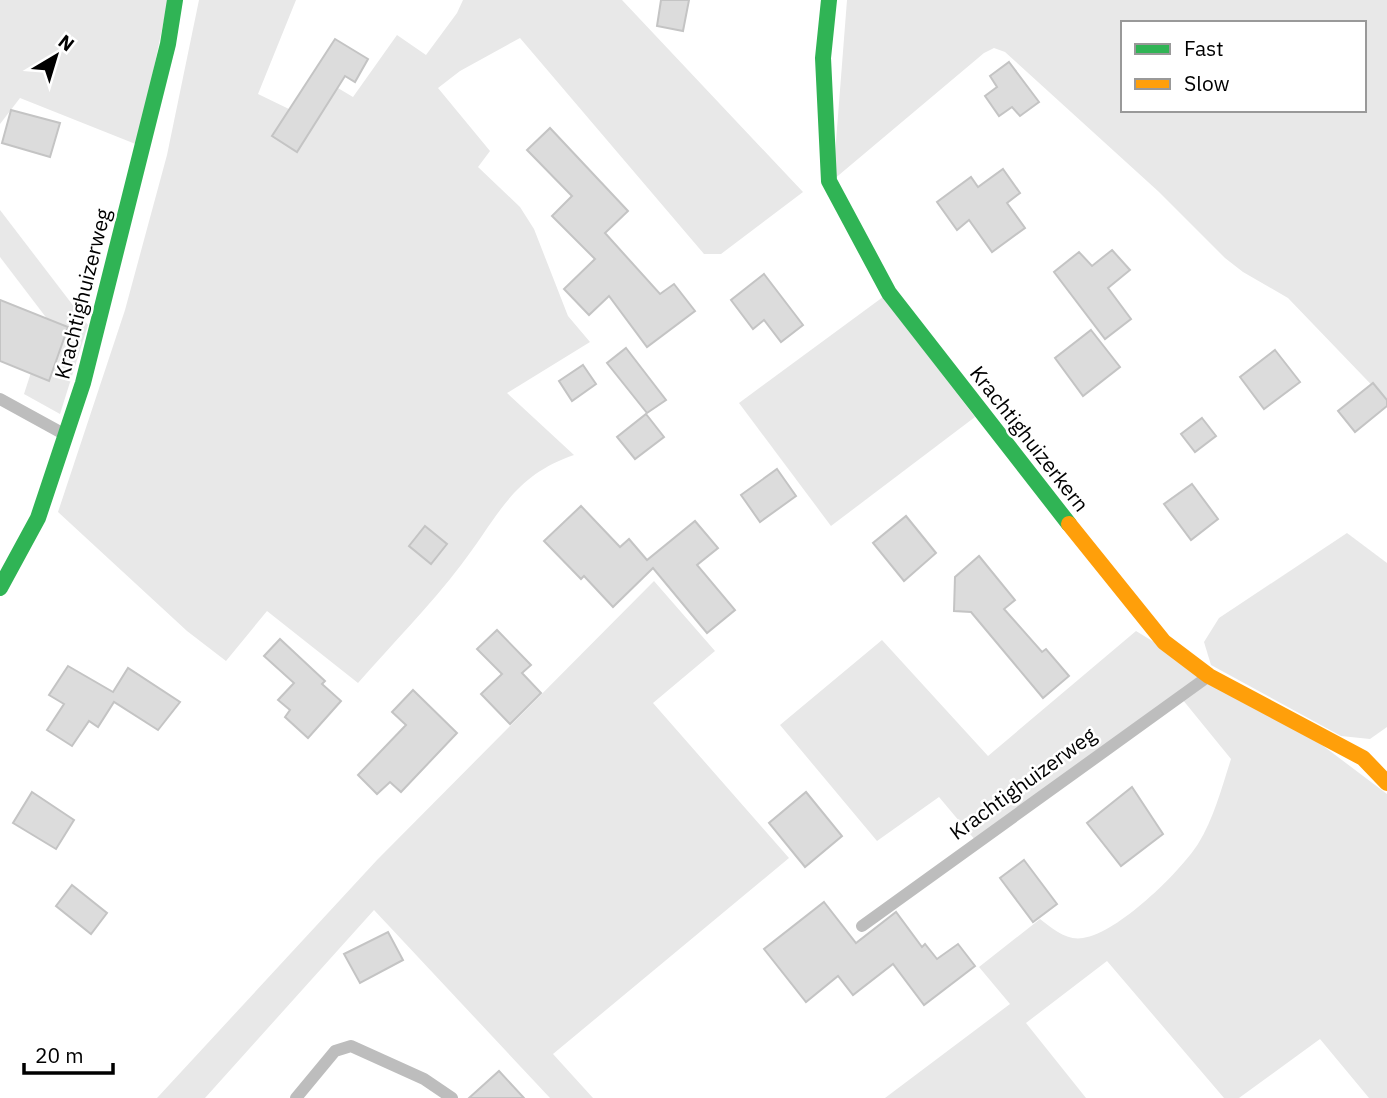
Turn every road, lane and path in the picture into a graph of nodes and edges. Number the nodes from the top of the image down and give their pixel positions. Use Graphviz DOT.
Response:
graph roads {
  1 [pos="176,0"];
  2 [pos="829,0"];
  3 [pos="0,399"];
  4 [pos="65,434"];
  5 [pos="0,588"];
  6 [pos="1209,676"];
  7 [pos="1387,783"];
  8 [pos="862,926"];
  9 [pos="296,1098"];
  10 [pos="452,1098"];
  1 -- 4 [label="street, Krachtighuizerweg"];
  2 -- 6 [label="street, Krachtighuizerkern"];
  3 -- 4 [label="lane"];
  4 -- 5 [label="street, Krachtighuizerweg"];
  6 -- 7 [label="street, Krachtighuizerkern"];
  6 -- 8 [label="lane, Krachtighuizerweg"];
  9 -- 10 [label="lane"];
}
